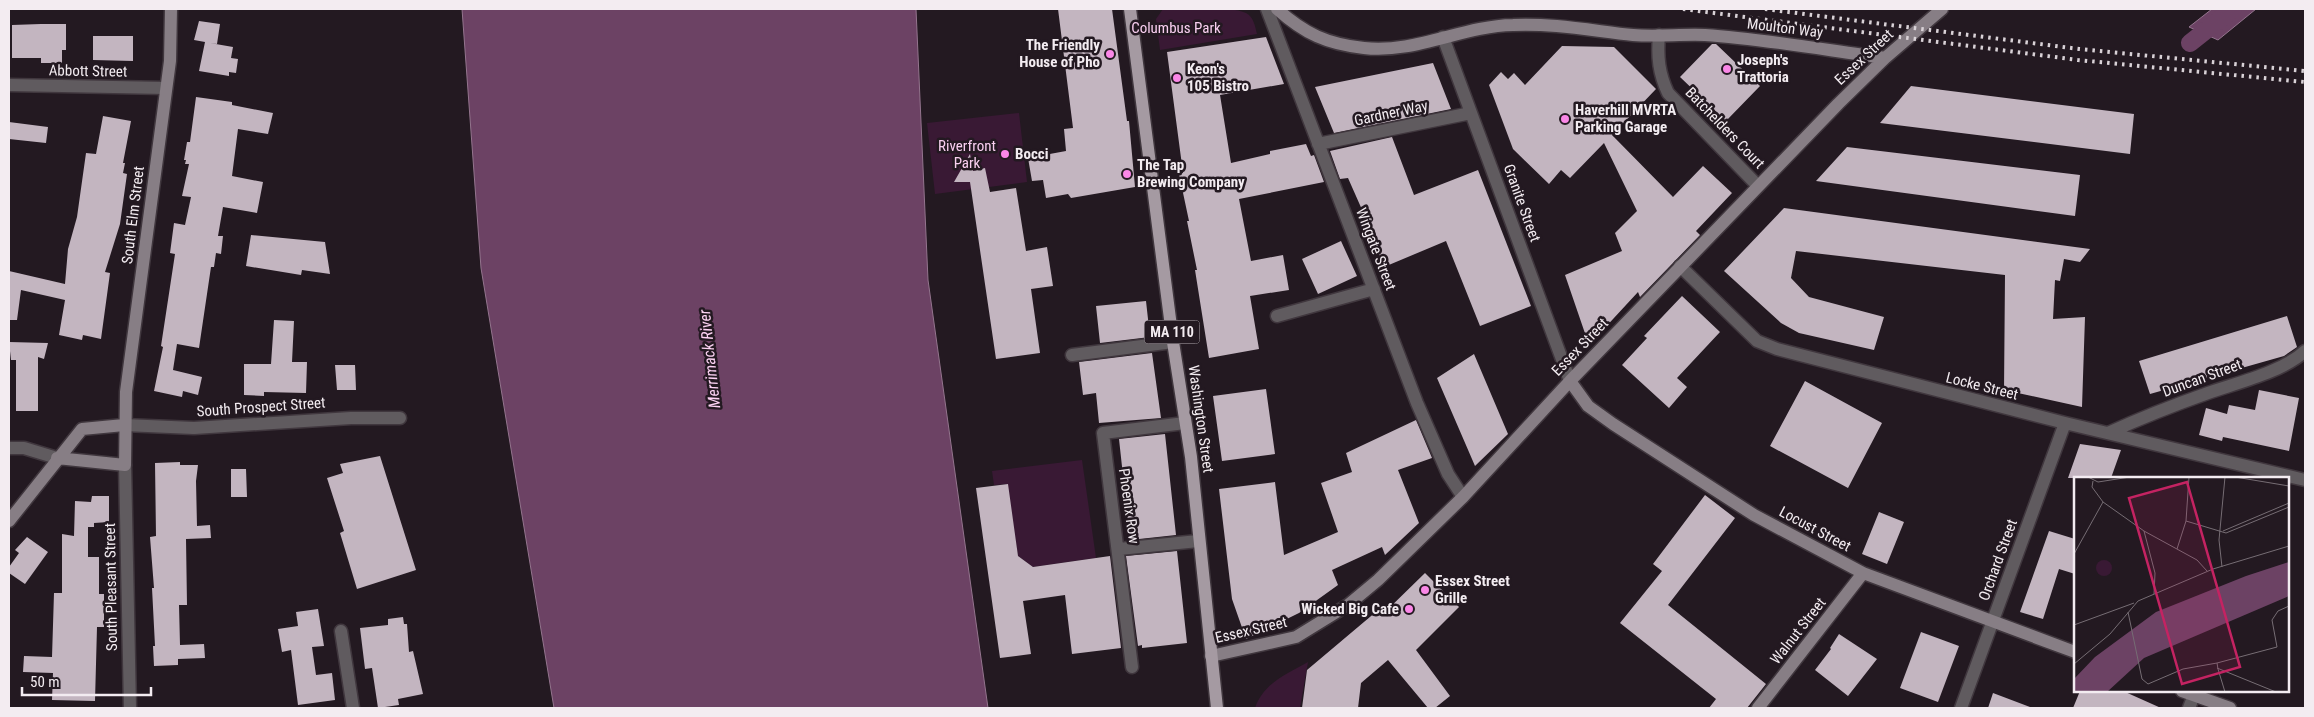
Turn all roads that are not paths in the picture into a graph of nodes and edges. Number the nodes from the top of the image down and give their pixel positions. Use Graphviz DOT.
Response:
graph roads {
  1 [pos="171,9"];
  2 [pos="1130,9"];
  3 [pos="1267,9"];
  4 [pos="1277,9"];
  5 [pos="1942,9"];
  6 [pos="1658,35"];
  7 [pos="1443,37"];
  8 [pos="1885,58"];
  9 [pos="9,86"];
  10 [pos="166,88"];
  11 [pos="1471,113"];
  12 [pos="1318,144"];
  13 [pos="1758,186"];
  14 [pos="1680,266"];
  15 [pos="1374,289"];
  16 [pos="1277,316"];
  17 [pos="1173,342"];
  18 [pos="2305,351"];
  19 [pos="1072,355"];
  20 [pos="1570,381"];
  21 [pos="400,418"];
  22 [pos="1185,423"];
  23 [pos="2065,423"];
  24 [pos="124,425"];
  25 [pos="2108,433"];
  26 [pos="9,448"];
  27 [pos="57,458"];
  28 [pos="125,465"];
  29 [pos="2305,480"];
  30 [pos="1463,497"];
  31 [pos="9,521"];
  32 [pos="1198,541"];
  33 [pos="1119,549"];
  34 [pos="1863,573"];
  35 [pos="1992,622"];
  36 [pos="341,631"];
  37 [pos="2074,652"];
  38 [pos="1211,656"];
  39 [pos="1132,667"];
  40 [pos="2188,693"];
  41 [pos="130,708"];
  42 [pos="353,708"];
  43 [pos="1217,708"];
  44 [pos="1758,708"];
  45 [pos="1961,708"];
  46 [pos="2189,708"];
  47 [pos="2230,708"];
  1 -- 10 [label="main road, South Elm Street"];
  2 -- 17 [label="main road, Washington Street / MA 110"];
  3 -- 12 [label="street, Wingate Street"];
  4 -- 7 [label="main road, Moulton Way"];
  5 -- 8 [label="main road, Essex Street"];
  6 -- 7 [label="main road, Moulton Way"];
  6 -- 8 [label="main road, Moulton Way"];
  6 -- 13 [label="street, Batchelders Court"];
  7 -- 11 [label="street, Granite Street"];
  8 -- 13 [label="main road, Essex Street"];
  9 -- 10 [label="street, Abbott Street"];
  10 -- 24 [label="main road, South Elm Street"];
  11 -- 12 [label="street, Gardner Way"];
  11 -- 20 [label="street, Granite Street"];
  12 -- 15 [label="street, Wingate Street"];
  13 -- 14 [label="main road, Essex Street"];
  14 -- 20 [label="main road, Essex Street"];
  14 -- 23 [label="street, Locke Street"];
  15 -- 16 [label="street"];
  15 -- 30 [label="street, Wingate Street"];
  17 -- 19 [label="street"];
  17 -- 22 [label="main road, Washington Street / MA 110"];
  18 -- 25 [label="street, Duncan Street"];
  20 -- 30 [label="main road, Essex Street"];
  20 -- 34 [label="main road, Locust Street"];
  21 -- 24 [label="street, South Prospect Street"];
  22 -- 32 [label="main road, Washington Street / MA 110"];
  22 -- 33 [label="street, Phoenix Row"];
  23 -- 25 [label="street, Locke Street"];
  23 -- 35 [label="street, Orchard Street"];
  24 -- 27 [label="main road"];
  24 -- 28 [label="main road, South Elm Street"];
  25 -- 29 [label="street, Locke Street"];
  26 -- 27 [label="street"];
  27 -- 28 [label="main road"];
  27 -- 31 [label="main road"];
  28 -- 41 [label="street, South Pleasant Street"];
  30 -- 38 [label="main road, Essex Street"];
  32 -- 33 [label="street"];
  32 -- 38 [label="main road, Washington Street / MA 110"];
  33 -- 39 [label="street, Phoenix Row"];
  34 -- 35 [label="main road, Locust Street"];
  34 -- 44 [label="main road, Walnut Street"];
  35 -- 37 [label="main road, Locust Street"];
  35 -- 45 [label="street, Orchard Street"];
  36 -- 42 [label="street"];
  38 -- 43 [label="main road, MA 110"];
  40 -- 46 [label="street"];
  40 -- 47 [label="main road"];
}
